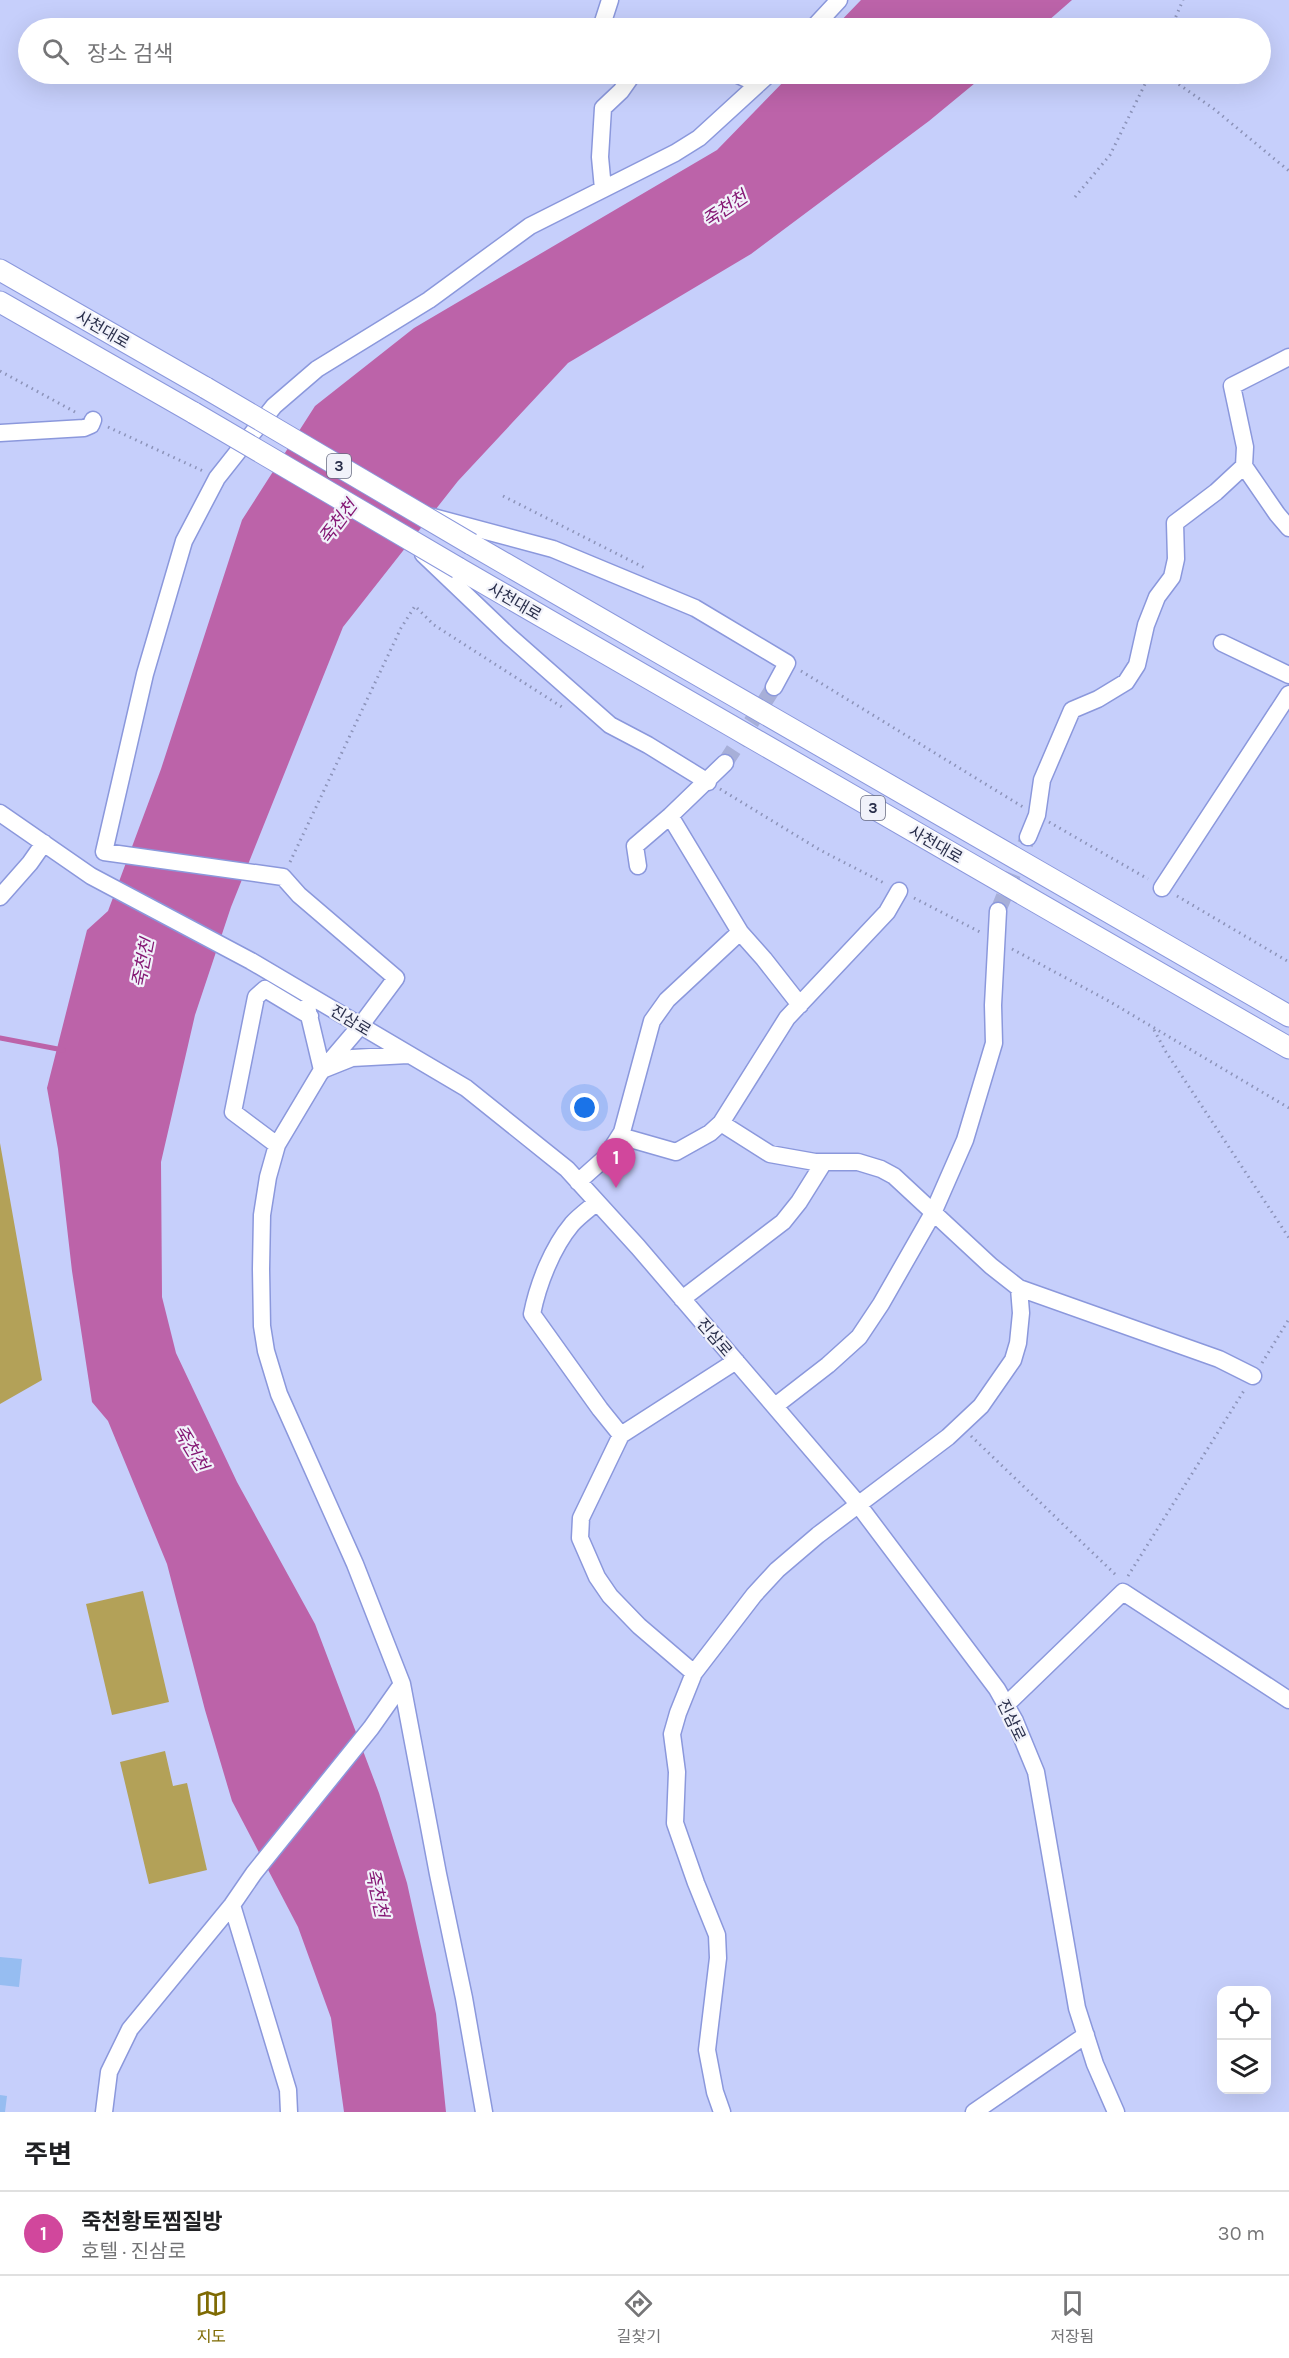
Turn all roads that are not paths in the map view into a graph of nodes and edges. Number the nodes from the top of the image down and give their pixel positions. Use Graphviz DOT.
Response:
graph roads {
  1 [pos="610,0"];
  2 [pos="839,0"];
  3 [pos="604,18"];
  4 [pos="822,18"];
  5 [pos="626,84"];
  6 [pos="758,84"];
  7 [pos="603,189"];
  8 [pos="0,270"];
  9 [pos="0,302"];
  10 [pos="1289,357"];
  11 [pos="93,420"];
  12 [pos="0,433"];
  13 [pos="1244,466"];
  14 [pos="417,512"];
  15 [pos="1289,528"];
  16 [pos="405,537"];
  17 [pos="1221,643"];
  18 [pos="1289,675"];
  19 [pos="774,687"];
  20 [pos="1289,694"];
  21 [pos="725,763"];
  22 [pos="708,782"];
  23 [pos="0,813"];
  24 [pos="670,816"];
  25 [pos="1028,837"];
  26 [pos="44,843"];
  27 [pos="104,852"];
  28 [pos="638,866"];
  29 [pos="97,879"];
  30 [pos="1162,888"];
  31 [pos="899,891"];
  32 [pos="0,897"];
  33 [pos="998,911"];
  34 [pos="740,932"];
  35 [pos="303,991"];
  36 [pos="800,1005"];
  37 [pos="310,1016"];
  38 [pos="1289,1016"];
  39 [pos="361,1025"];
  40 [pos="1289,1048"];
  41 [pos="411,1056"];
  42 [pos="322,1070"];
  43 [pos="721,1124"];
  44 [pos="620,1136"];
  45 [pos="278,1145"];
  46 [pos="824,1162"];
  47 [pos="578,1182"];
  48 [pos="597,1202"];
  49 [pos="933,1214"];
  50 [pos="1019,1288"];
  51 [pos="682,1299"];
  52 [pos="736,1361"];
  53 [pos="1253,1376"];
  54 [pos="775,1406"];
  55 [pos="621,1435"];
  56 [pos="859,1506"];
  57 [pos="694,1673"];
  58 [pos="402,1684"];
  59 [pos="1289,1700"];
  60 [pos="1006,1705"];
  61 [pos="232,1905"];
  62 [pos="1086,2035"];
  63 [pos="104,2112"];
  64 [pos="289,2112"];
  65 [pos="484,2112"];
  66 [pos="722,2112"];
  67 [pos="974,2112"];
  68 [pos="1116,2112"];
  1 -- 3 [label="street"];
  2 -- 4 [label="street"];
  5 -- 7 [label="street"];
  6 -- 7 [label="street"];
  7 -- 27 [label="street"];
  8 -- 14 [label="main road, 사천대로 / 3, bridge"];
  9 -- 16 [label="main road, 사천대로 / 3, bridge"];
  10 -- 13 [label="street"];
  11 -- 12 [label="street"];
  13 -- 15 [label="street"];
  13 -- 25 [label="street"];
  14 -- 19 [label="street"];
  14 -- 38 [label="main road, 사천대로 / 3, bridge"];
  16 -- 22 [label="street"];
  16 -- 40 [label="main road, 사천대로 / 3, bridge"];
  17 -- 18 [label="street"];
  20 -- 30 [label="street"];
  21 -- 22 [label="street"];
  22 -- 24 [label="street"];
  23 -- 26 [label="street, 진삼로"];
  24 -- 28 [label="street"];
  24 -- 34 [label="street"];
  26 -- 29 [label="street, 진삼로"];
  26 -- 32 [label="street"];
  27 -- 29 [label="street"];
  27 -- 39 [label="street"];
  29 -- 35 [label="street, 진삼로"];
  31 -- 36 [label="street"];
  33 -- 49 [label="street"];
  34 -- 36 [label="street"];
  34 -- 44 [label="street"];
  35 -- 37 [label="street"];
  35 -- 39 [label="street, 진삼로"];
  36 -- 43 [label="street"];
  37 -- 42 [label="street"];
  37 -- 45 [label="street"];
  39 -- 41 [label="street, 진삼로"];
  39 -- 42 [label="street"];
  41 -- 42 [label="street"];
  41 -- 47 [label="street, 진삼로"];
  42 -- 45 [label="street"];
  43 -- 44 [label="street"];
  43 -- 46 [label="street"];
  44 -- 47 [label="street"];
  45 -- 58 [label="street"];
  46 -- 49 [label="street"];
  46 -- 51 [label="street"];
  47 -- 48 [label="street, 진삼로"];
  48 -- 51 [label="street, 진삼로"];
  48 -- 55 [label="street"];
  49 -- 50 [label="street"];
  49 -- 54 [label="street"];
  50 -- 53 [label="street"];
  50 -- 56 [label="street"];
  51 -- 52 [label="street, 진삼로"];
  52 -- 54 [label="street, 진삼로"];
  52 -- 55 [label="street"];
  54 -- 56 [label="street, 진삼로"];
  55 -- 57 [label="street"];
  56 -- 57 [label="street"];
  56 -- 60 [label="street, 진삼로"];
  57 -- 66 [label="street"];
  58 -- 61 [label="street"];
  58 -- 65 [label="street"];
  59 -- 60 [label="street"];
  60 -- 62 [label="street, 진삼로"];
  61 -- 63 [label="street"];
  61 -- 64 [label="street"];
  62 -- 67 [label="street"];
  62 -- 68 [label="street, 진삼로"];
}
